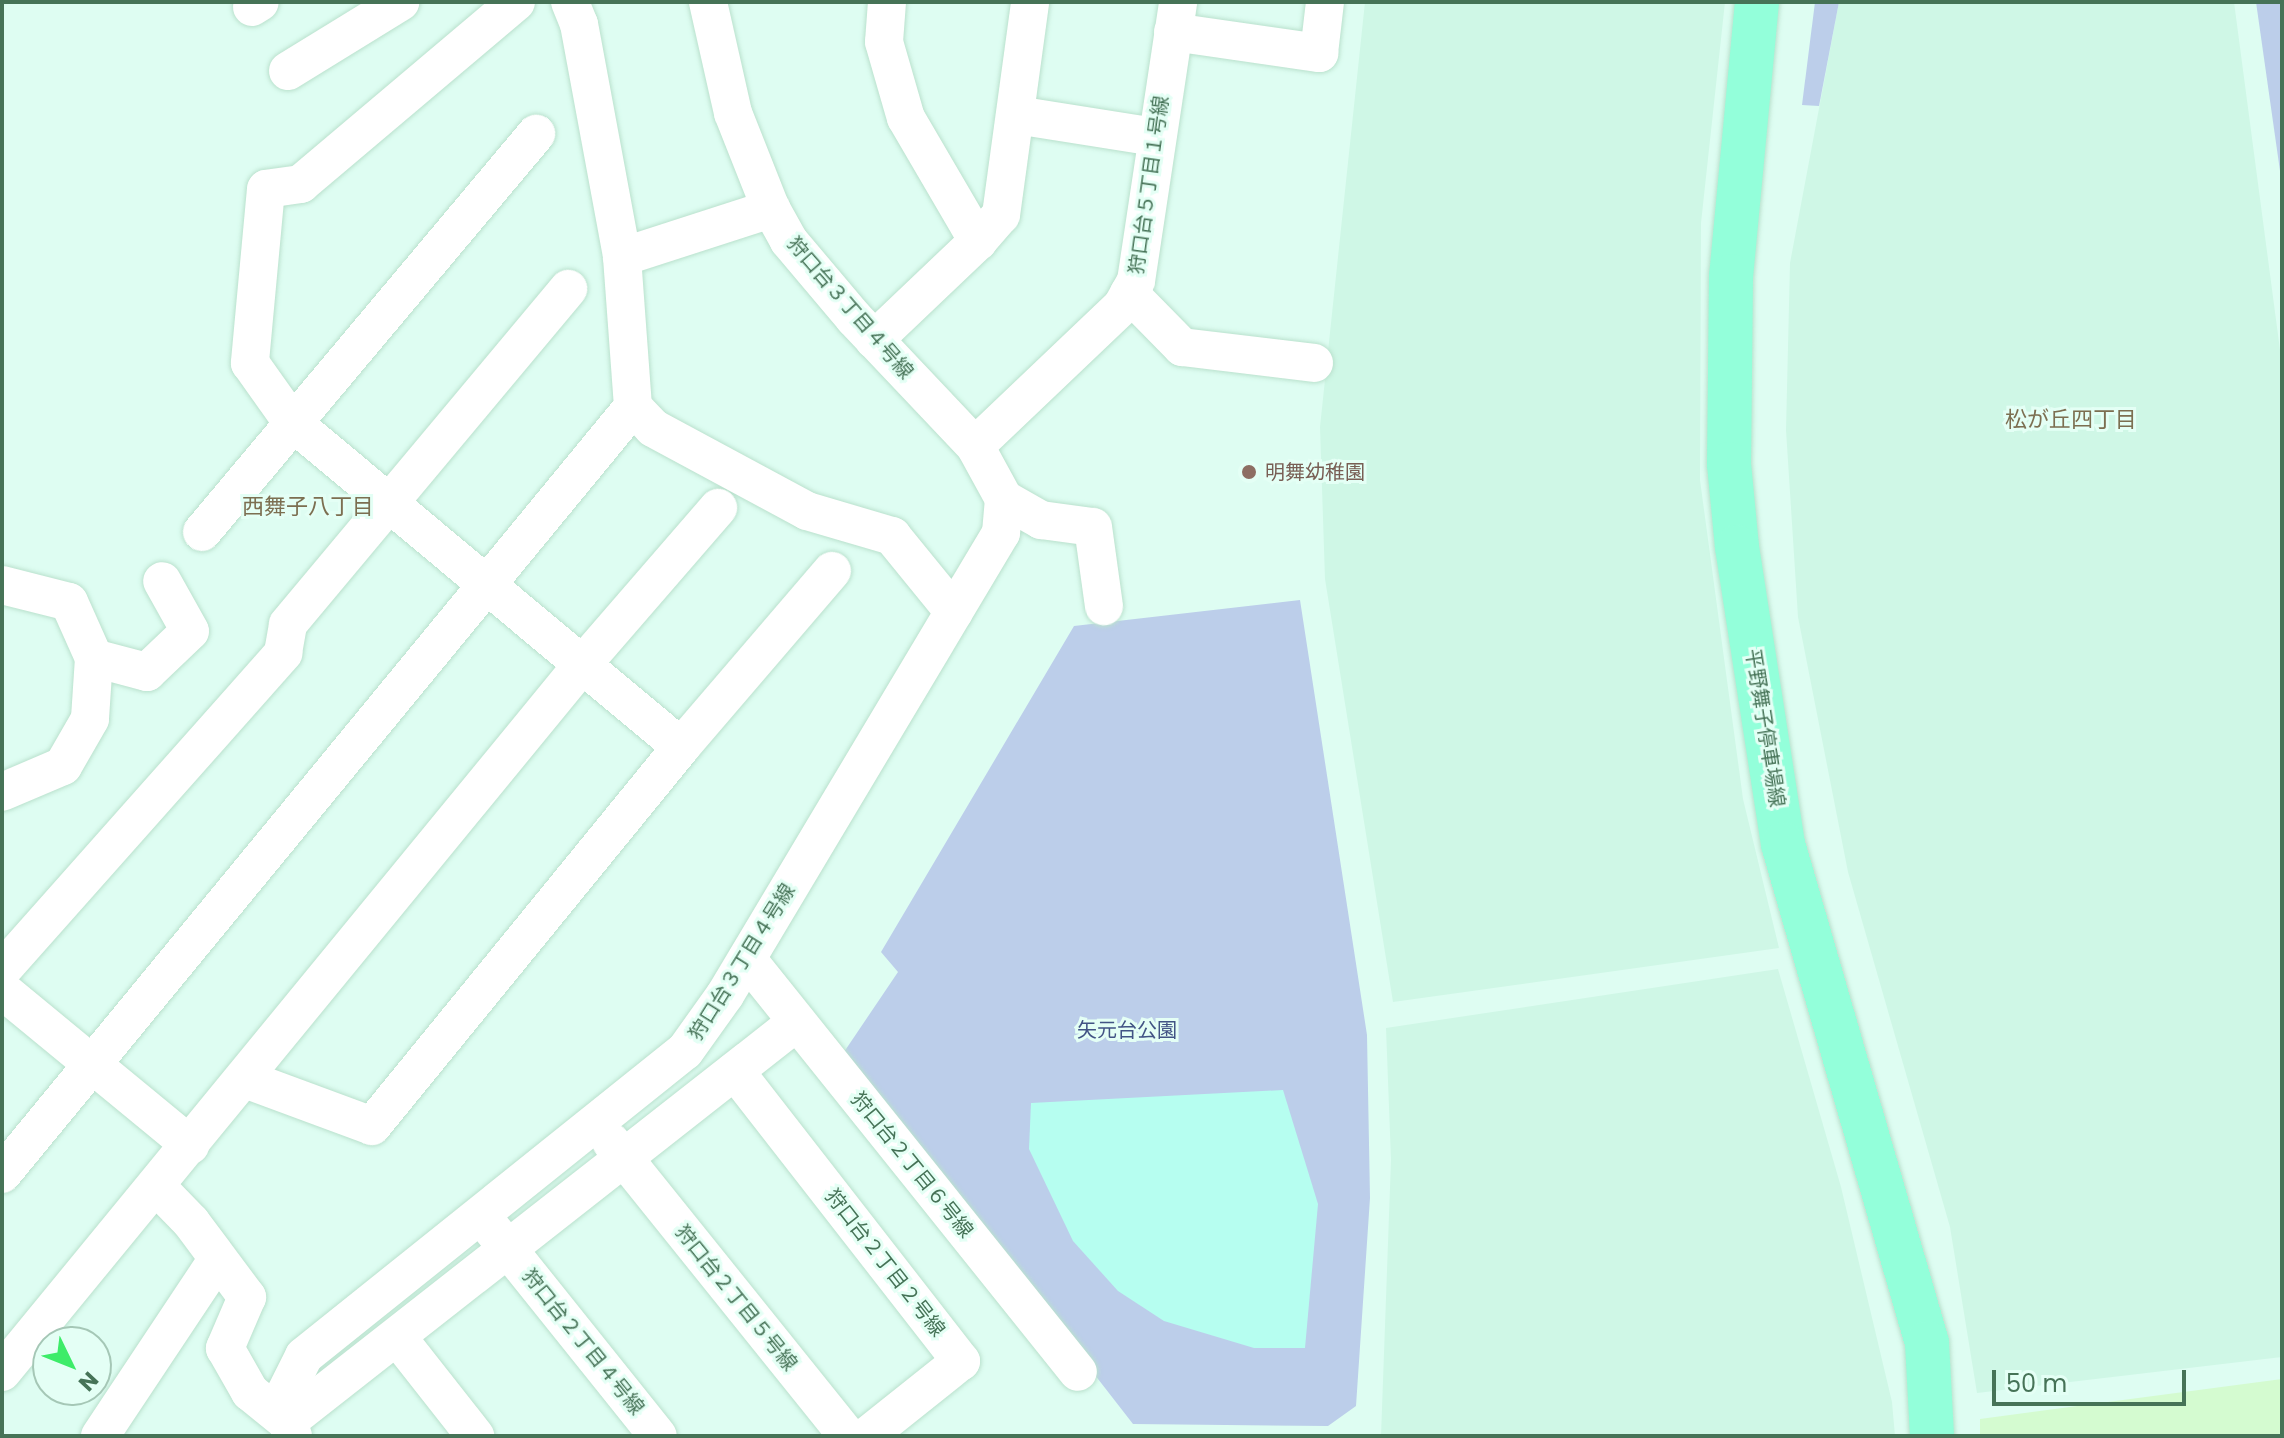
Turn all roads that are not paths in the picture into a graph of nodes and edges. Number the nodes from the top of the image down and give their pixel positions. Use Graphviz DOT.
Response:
graph roads {
  1 [pos="400,2"];
  2 [pos="516,2"];
  3 [pos="570,2"];
  4 [pos="708,2"];
  5 [pos="887,2"];
  6 [pos="1030,2"];
  7 [pos="1325,2"];
  8 [pos="1757,2"];
  9 [pos="1775,2"];
  10 [pos="1175,17"];
  11 [pos="288,71"];
  12 [pos="1016,115"];
  13 [pos="536,134"];
  14 [pos="1155,137"];
  15 [pos="771,209"];
  16 [pos="978,241"];
  17 [pos="622,257"];
  18 [pos="568,289"];
  19 [pos="1129,293"];
  20 [pos="874,340"];
  21 [pos="1314,363"];
  22 [pos="633,407"];
  23 [pos="292,422"];
  24 [pos="975,446"];
  25 [pos="1004,499"];
  26 [pos="389,503"];
  27 [pos="718,508"];
  28 [pos="202,532"];
  29 [pos="832,571"];
  30 [pos="162,581"];
  31 [pos="487,583"];
  32 [pos="2,585"];
  33 [pos="1104,606"];
  34 [pos="954,612"];
  35 [pos="94,658"];
  36 [pos="582,665"];
  37 [pos="681,747"];
  38 [pos="2,792"];
  39 [pos="747,959"];
  40 [pos="2,970"];
  41 [pos="2,990"];
  42 [pos="797,1022"];
  43 [pos="93,1065"];
  44 [pos="735,1071"];
  45 [pos="245,1079"];
  46 [pos="597,1124"];
  47 [pos="190,1145"];
  48 [pos="625,1160"];
  49 [pos="2,1174"];
  50 [pos="157,1187"];
  51 [pos="481,1217"];
  52 [pos="508,1249"];
  53 [pos="217,1260"];
  54 [pos="398,1338"];
  55 [pos="2,1372"];
  56 [pos="1078,1372"];
  57 [pos="290,1429"];
  58 [pos="100,1436"];
  59 [pos="475,1436"];
  60 [pos="658,1436"];
  61 [pos="847,1436"];
  62 [pos="867,1436"];
  63 [pos="1932,1436"];
  64 [pos="1948,1436"];
  1 -- 11 [label="street"];
  2 -- 23 [label="street"];
  3 -- 17 [label="street"];
  4 -- 15 [label="street, 狩口台３丁目４号線"];
  5 -- 16 [label="street"];
  6 -- 12 [label="street"];
  7 -- 10 [label="street"];
  8 -- 63 [label="main road, 平野舞子停車場線"];
  9 -- 64 [label="main road, 平野舞子停車場線"];
  10 -- 14 [label="street, 狩口台５丁目１号線"];
  12 -- 14 [label="street"];
  12 -- 16 [label="street"];
  13 -- 23 [label="street"];
  14 -- 19 [label="street, 狩口台５丁目１号線"];
  15 -- 17 [label="street"];
  15 -- 20 [label="street, 狩口台３丁目４号線"];
  16 -- 20 [label="street"];
  17 -- 22 [label="street"];
  18 -- 26 [label="street"];
  19 -- 21 [label="street"];
  19 -- 24 [label="street, 狩口台５丁目１号線"];
  20 -- 24 [label="street, 狩口台３丁目４号線"];
  22 -- 31 [label="street"];
  22 -- 34 [label="street"];
  23 -- 26 [label="street"];
  23 -- 28 [label="street"];
  24 -- 25 [label="street, 狩口台３丁目４号線"];
  25 -- 33 [label="street"];
  25 -- 34 [label="street, 狩口台３丁目４号線"];
  26 -- 31 [label="street"];
  26 -- 40 [label="street"];
  27 -- 36 [label="street"];
  29 -- 37 [label="street"];
  30 -- 35 [label="street"];
  31 -- 36 [label="street"];
  31 -- 43 [label="street"];
  32 -- 35 [label="street"];
  34 -- 39 [label="street, 狩口台３丁目４号線"];
  35 -- 38 [label="street"];
  36 -- 37 [label="street"];
  36 -- 45 [label="street"];
  37 -- 45 [label="street"];
  39 -- 42 [label="street, 狩口台２丁目６号線"];
  39 -- 46 [label="street, 狩口台３丁目４号線"];
  41 -- 43 [label="street"];
  42 -- 44 [label="street"];
  42 -- 56 [label="street, 狩口台２丁目６号線"];
  43 -- 47 [label="street"];
  43 -- 49 [label="street"];
  44 -- 48 [label="street"];
  44 -- 62 [label="street, 狩口台２丁目２号線"];
  45 -- 47 [label="street"];
  46 -- 48 [label="street, 狩口台２丁目５号線"];
  46 -- 51 [label="street, 狩口台３丁目４号線"];
  47 -- 50 [label="street"];
  48 -- 52 [label="street"];
  48 -- 61 [label="street, 狩口台２丁目５号線"];
  50 -- 53 [label="street"];
  50 -- 55 [label="street"];
  51 -- 52 [label="street, 狩口台２丁目４号線"];
  51 -- 57 [label="street, 狩口台３丁目４号線"];
  52 -- 54 [label="street"];
  52 -- 60 [label="street, 狩口台２丁目４号線"];
  53 -- 57 [label="street"];
  53 -- 58 [label="street"];
  54 -- 57 [label="street"];
  54 -- 59 [label="street"];
}
